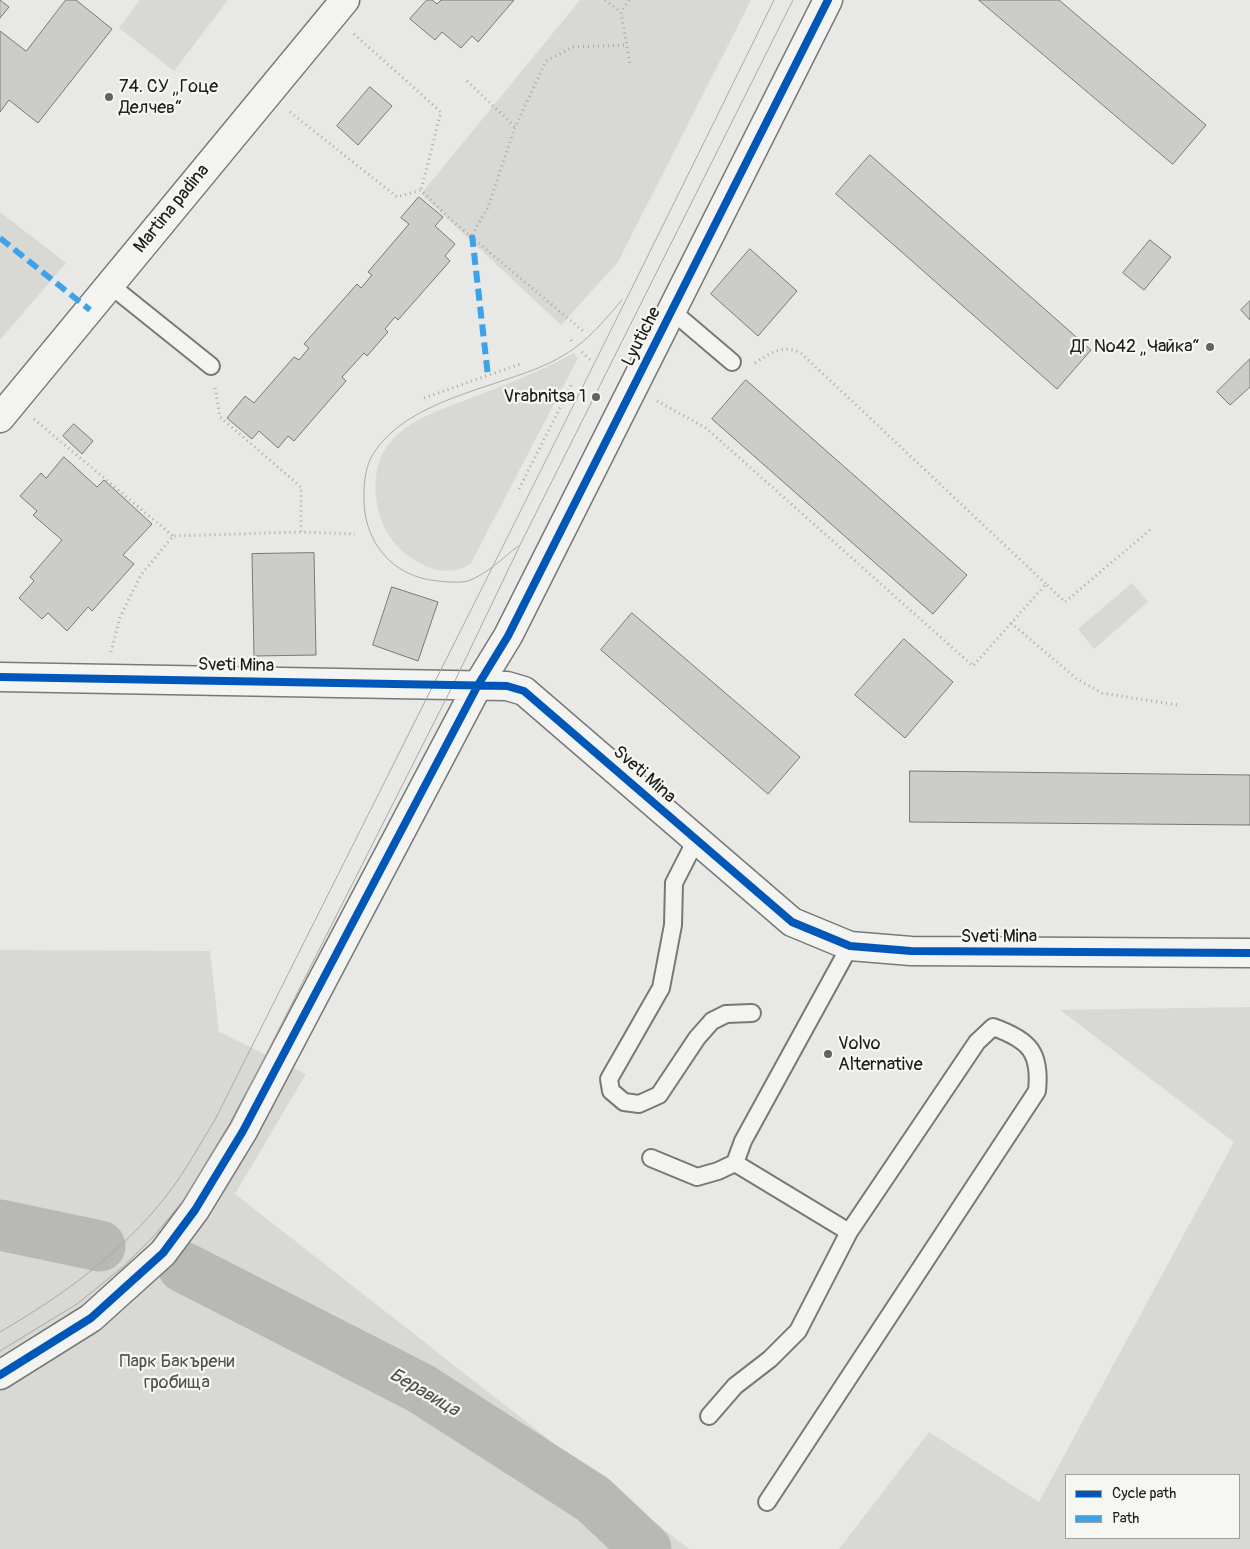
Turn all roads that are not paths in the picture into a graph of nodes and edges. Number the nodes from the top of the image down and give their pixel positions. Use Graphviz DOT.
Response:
graph roads {
  1 [pos="828,0"];
  2 [pos="339,7"];
  3 [pos="110,285"];
  4 [pos="672,311"];
  5 [pos="732,362"];
  6 [pos="211,366"];
  7 [pos="7,410"];
  8 [pos="0,677"];
  9 [pos="478,686"];
  10 [pos="696,840"];
  11 [pos="850,946"];
  12 [pos="1250,953"];
  13 [pos="752,1012"];
  14 [pos="651,1158"];
  15 [pos="735,1163"];
  16 [pos="849,1232"];
  17 [pos="0,1375"];
  18 [pos="709,1416"];
  19 [pos="767,1502"];
  1 -- 4 [label="street, Lyutiche"];
  2 -- 3 [label="street, Martina padina"];
  3 -- 6 [label="lane"];
  3 -- 7 [label="street, Martina padina"];
  4 -- 5 [label="lane"];
  4 -- 9 [label="street, Lyutiche"];
  8 -- 9 [label="street, Sveti Mina"];
  9 -- 10 [label="street, Sveti Mina"];
  9 -- 17 [label="street, Lyutiche"];
  10 -- 11 [label="street, Sveti Mina"];
  10 -- 13 [label="lane"];
  11 -- 12 [label="street, Sveti Mina"];
  11 -- 15 [label="lane"];
  14 -- 15 [label="lane"];
  15 -- 16 [label="lane"];
  16 -- 18 [label="lane"];
  16 -- 19 [label="lane"];
}
